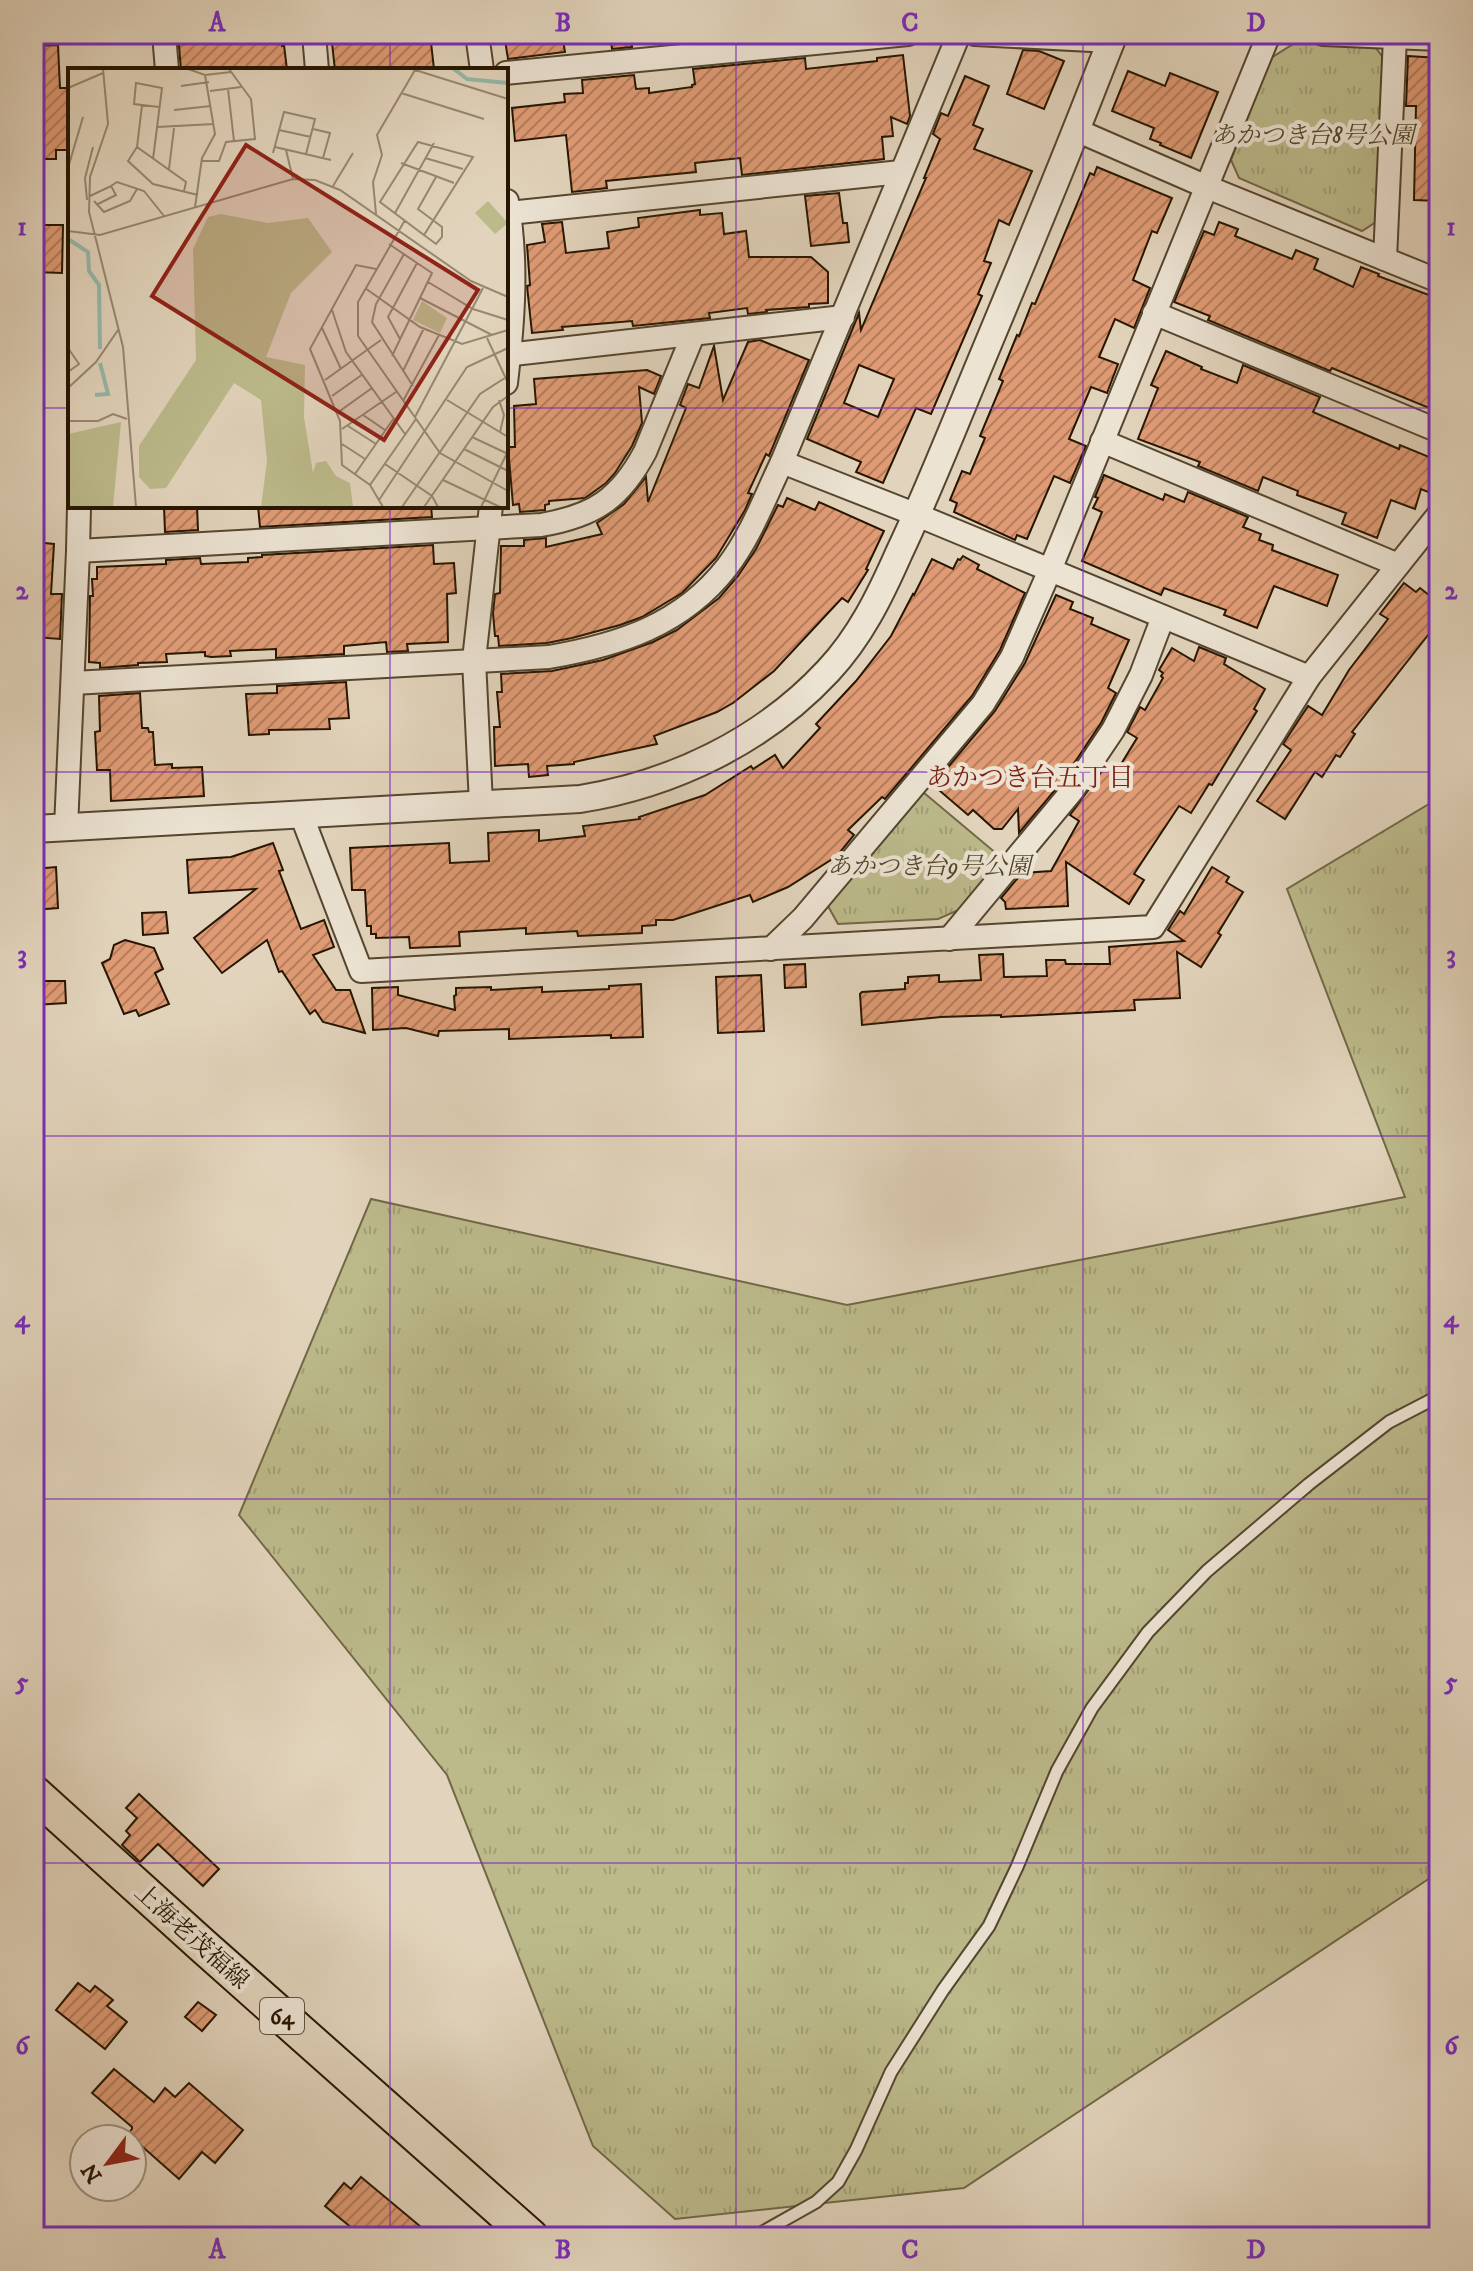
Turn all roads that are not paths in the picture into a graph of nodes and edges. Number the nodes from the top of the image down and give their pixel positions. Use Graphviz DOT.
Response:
graph roads {
  1 [pos="164,34"];
  2 [pos="314,34"];
  3 [pos="477,34"];
  4 [pos="908,34"];
  5 [pos="959,34"];
  6 [pos="975,34"];
  7 [pos="1269,34"];
  8 [pos="1323,34"];
  9 [pos="1112,37"];
  10 [pos="1395,37"];
  11 [pos="1439,39"];
  12 [pos="167,68"];
  13 [pos="317,68"];
  14 [pos="482,68"];
  15 [pos="508,73"];
  16 [pos="1076,130"];
  17 [pos="901,172"];
  18 [pos="1207,187"];
  19 [pos="508,206"];
  20 [pos="508,214"];
  21 [pos="1385,259"];
  22 [pos="1439,281"];
  23 [pos="1154,313"];
  24 [pos="843,317"];
  25 [pos="693,335"];
  26 [pos="508,354"];
  27 [pos="1439,431"];
  28 [pos="1102,441"];
  29 [pos="782,462"];
  30 [pos="79,508"];
  31 [pos="1439,514"];
  32 [pos="917,515"];
  33 [pos="490,517"];
  34 [pos="78,551"];
  35 [pos="1398,565"];
  36 [pos="1050,570"];
  37 [pos="1163,617"];
  38 [pos="474,660"];
  39 [pos="1309,677"];
  40 [pos="73,683"];
  41 [pos="481,804"];
  42 [pos="301,814"];
  43 [pos="66,828"];
  44 [pos="34,829"];
  45 [pos="949,939"];
  46 [pos="771,949"];
  47 [pos="1439,1396"];
  48 [pos="34,1793"];
  49 [pos="531,2237"];
  50 [pos="754,2237"];
  1 -- 12 [label="street"];
  2 -- 13 [label="street"];
  3 -- 14 [label="street"];
  4 -- 15 [label="street"];
  5 -- 17 [label="street"];
  6 -- 9 [label="street"];
  7 -- 18 [label="street"];
  8 -- 10 [label="street"];
  9 -- 16 [label="street"];
  10 -- 11 [label="street"];
  10 -- 21 [label="street"];
  16 -- 18 [label="street"];
  16 -- 32 [label="street"];
  17 -- 19 [label="street"];
  17 -- 24 [label="street"];
  18 -- 21 [label="street"];
  18 -- 23 [label="street"];
  20 -- 26 [label="street"];
  21 -- 22 [label="street"];
  23 -- 27 [label="street"];
  23 -- 28 [label="street"];
  24 -- 25 [label="street"];
  24 -- 29 [label="street"];
  25 -- 26 [label="street"];
  25 -- 33 [label="street"];
  28 -- 35 [label="street"];
  28 -- 36 [label="street"];
  29 -- 32 [label="street"];
  29 -- 38 [label="street"];
  30 -- 34 [label="street"];
  31 -- 35 [label="street"];
  32 -- 36 [label="street"];
  32 -- 41 [label="street"];
  33 -- 34 [label="street"];
  33 -- 38 [label="street"];
  34 -- 40 [label="street"];
  35 -- 39 [label="street"];
  36 -- 37 [label="street"];
  36 -- 46 [label="street"];
  37 -- 39 [label="street"];
  37 -- 45 [label="street"];
  38 -- 40 [label="street"];
  38 -- 41 [label="street"];
  39 -- 45 [label="street"];
  40 -- 43 [label="street"];
  41 -- 42 [label="street"];
  42 -- 43 [label="street"];
  42 -- 46 [label="street"];
  43 -- 44 [label="street"];
  45 -- 46 [label="street"];
  47 -- 50 [label="lane"];
  48 -- 49 [label="main road, 上海老茂福線 / 64"];
}
